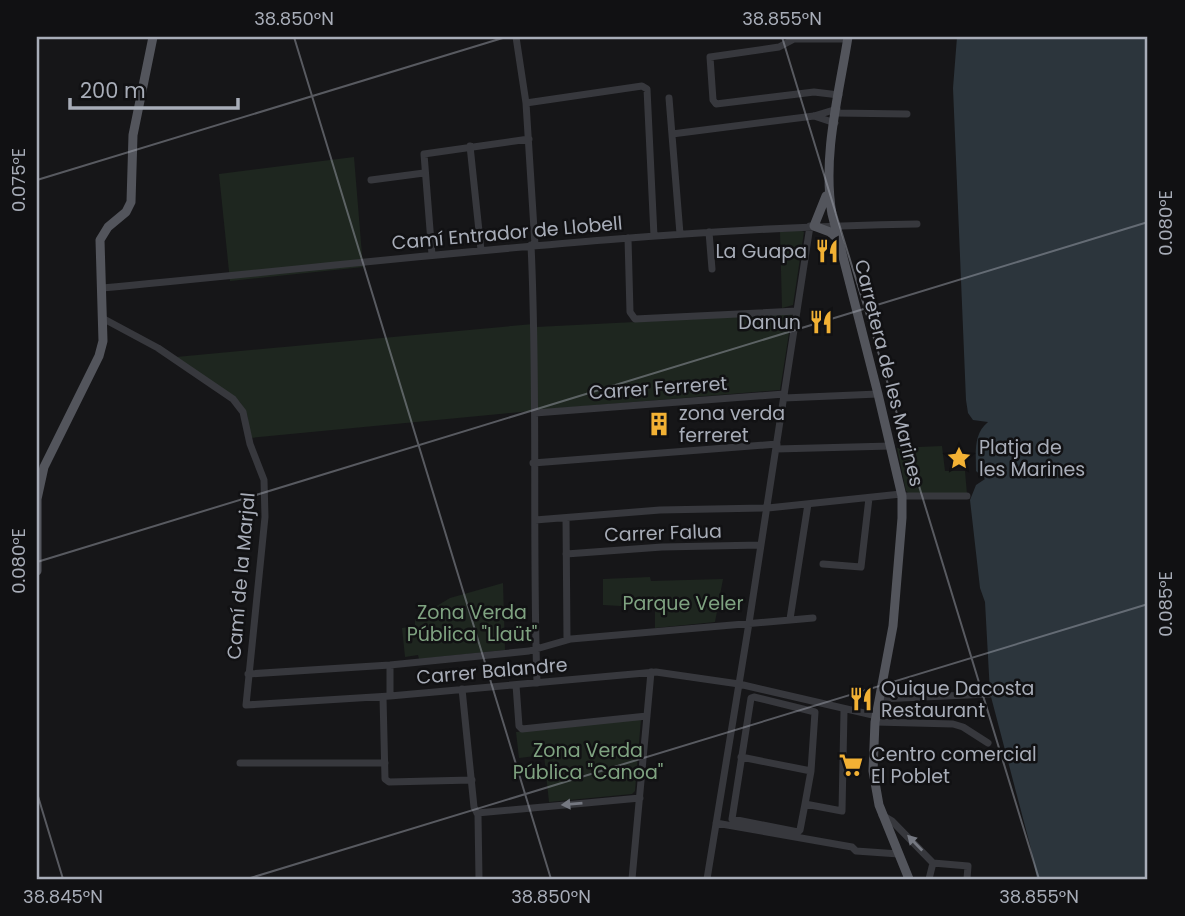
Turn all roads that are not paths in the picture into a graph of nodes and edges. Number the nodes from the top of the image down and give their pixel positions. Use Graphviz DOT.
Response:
graph roads {
  1 [pos="153,37"];
  2 [pos="516,37"];
  3 [pos="848,38"];
  4 [pos="839,95"];
  5 [pos="669,98"];
  6 [pos="526,103"];
  7 [pos="907,114"];
  8 [pos="836,115"];
  9 [pos="814,116"];
  10 [pos="672,134"];
  11 [pos="529,139"];
  12 [pos="470,146"];
  13 [pos="424,173"];
  14 [pos="371,180"];
  15 [pos="828,186"];
  16 [pos="917,224"];
  17 [pos="835,225"];
  18 [pos="812,226"];
  19 [pos="709,232"];
  20 [pos="680,234"];
  21 [pos="654,236"];
  22 [pos="628,237"];
  23 [pos="838,239"];
  24 [pos="533,245"];
  25 [pos="481,250"];
  26 [pos="432,255"];
  27 [pos="712,269"];
  28 [pos="102,288"];
  29 [pos="797,311"];
  30 [pos="104,319"];
  31 [pos="878,394"];
  32 [pos="784,396"];
  33 [pos="535,413"];
  34 [pos="777,446"];
  35 [pos="891,446"];
  36 [pos="533,463"];
  37 [pos="901,495"];
  38 [pos="967,495"];
  39 [pos="869,498"];
  40 [pos="808,504"];
  41 [pos="768,508"];
  42 [pos="566,518"];
  43 [pos="535,520"];
  44 [pos="761,545"];
  45 [pos="566,554"];
  46 [pos="823,564"];
  47 [pos="37,571"];
  48 [pos="813,618"];
  49 [pos="790,619"];
  50 [pos="749,623"];
  51 [pos="567,640"];
  52 [pos="536,649"];
  53 [pos="390,666"];
  54 [pos="651,672"];
  55 [pos="248,674"];
  56 [pos="537,682"];
  57 [pos="739,684"];
  58 [pos="516,685"];
  59 [pos="462,689"];
  60 [pos="989,695"];
  61 [pos="387,696"];
  62 [pos="880,699"];
  63 [pos="246,705"];
  64 [pos="844,711"];
  65 [pos="647,716"];
  66 [pos="876,719"];
  67 [pos="988,743"];
  68 [pos="741,757"];
  69 [pos="240,763"];
  70 [pos="385,763"];
  71 [pos="811,771"];
  72 [pos="472,779"];
  73 [pos="640,797"];
  74 [pos="805,804"];
  75 [pos="477,813"];
  76 [pos="882,815"];
  77 [pos="716,823"];
  78 [pos="899,854"];
  79 [pos="933,863"];
  80 [pos="479,879"];
  81 [pos="632,879"];
  82 [pos="707,879"];
  83 [pos="909,879"];
  84 [pos="929,879"];
  85 [pos="967,879"];
  1 -- 28 [label="main road"];
  2 -- 6 [label="street"];
  3 -- 4 [label="main road, Carretera de les Marines"];
  3 -- 4 [label="street"];
  4 -- 8 [label="main road, Carretera de les Marines"];
  5 -- 10 [label="street"];
  6 -- 11 [label="street"];
  6 -- 21 [label="street"];
  7 -- 8 [label="street"];
  8 -- 9 [label="street"];
  8 -- 9 [label="street"];
  8 -- 15 [label="main road, Carretera de les Marines"];
  9 -- 10 [label="street"];
  10 -- 20 [label="street"];
  11 -- 12 [label="street"];
  11 -- 24 [label="street"];
  12 -- 13 [label="street"];
  12 -- 25 [label="street"];
  13 -- 14 [label="street"];
  13 -- 26 [label="street"];
  15 -- 17 [label="main road, Carretera de les Marines"];
  15 -- 18 [label="main road"];
  16 -- 17 [label="street, Camí Entrador de Llobell"];
  17 -- 18 [label="street, Camí Entrador de Llobell"];
  17 -- 23 [label="main road, Carretera de les Marines"];
  18 -- 19 [label="street, Camí Entrador de Llobell"];
  18 -- 23 [label="main road"];
  18 -- 29 [label="street"];
  19 -- 20 [label="street, Camí Entrador de Llobell"];
  19 -- 27 [label="street"];
  20 -- 21 [label="street, Camí Entrador de Llobell"];
  21 -- 22 [label="street, Camí Entrador de Llobell"];
  22 -- 24 [label="street, Camí Entrador de Llobell"];
  22 -- 29 [label="street"];
  23 -- 31 [label="main road, Carretera de les Marines"];
  24 -- 25 [label="street, Camí Entrador de Llobell"];
  24 -- 33 [label="street"];
  25 -- 26 [label="street, Camí Entrador de Llobell"];
  26 -- 28 [label="street, Camí Entrador de Llobell"];
  28 -- 30 [label="main road"];
  29 -- 32 [label="street"];
  30 -- 47 [label="main road"];
  30 -- 55 [label="street, Camí de la Marjal"];
  31 -- 32 [label="street, Carrer Ferreret"];
  31 -- 35 [label="main road, Carretera de les Marines"];
  32 -- 33 [label="street, Carrer Ferreret"];
  32 -- 34 [label="street"];
  33 -- 36 [label="street"];
  34 -- 35 [label="street"];
  34 -- 36 [label="street"];
  34 -- 41 [label="street"];
  35 -- 37 [label="main road, Carretera de les Marines"];
  36 -- 43 [label="street"];
  37 -- 38 [label="street"];
  37 -- 39 [label="street"];
  37 -- 62 [label="main road, Carretera de les Marines"];
  39 -- 40 [label="street"];
  39 -- 46 [label="street"];
  40 -- 41 [label="street"];
  40 -- 49 [label="street"];
  41 -- 42 [label="street"];
  41 -- 44 [label="street"];
  42 -- 43 [label="street"];
  42 -- 45 [label="street"];
  43 -- 52 [label="street"];
  44 -- 45 [label="street, Carrer Falua"];
  44 -- 50 [label="street"];
  45 -- 51 [label="street"];
  48 -- 49 [label="street"];
  49 -- 50 [label="street"];
  50 -- 51 [label="street"];
  50 -- 57 [label="street"];
  51 -- 52 [label="street"];
  52 -- 53 [label="street"];
  52 -- 56 [label="street"];
  53 -- 55 [label="street"];
  53 -- 61 [label="street"];
  54 -- 56 [label="street, Carrer Balandre"];
  54 -- 57 [label="street, Carrer Balandre"];
  54 -- 65 [label="street"];
  55 -- 63 [label="street, Camí de la Marjal"];
  56 -- 58 [label="street, Carrer Balandre"];
  57 -- 64 [label="street, Carrer Balandre"];
  57 -- 77 [label="street"];
  58 -- 59 [label="street, Carrer Balandre"];
  58 -- 65 [label="street"];
  59 -- 61 [label="street, Carrer Balandre"];
  59 -- 72 [label="street"];
  60 -- 62 [label="street"];
  61 -- 63 [label="street, Carrer Balandre"];
  61 -- 70 [label="street"];
  62 -- 66 [label="main road, Carretera de les Marines"];
  64 -- 66 [label="street, Carrer Balandre"];
  64 -- 74 [label="street"];
  65 -- 73 [label="street"];
  66 -- 67 [label="street, Carrer Balandre"];
  66 -- 76 [label="main road, Carretera de les Marines"];
  68 -- 71 [label="street"];
  68 -- 71 [label="street"];
  68 -- 74 [label="street"];
  69 -- 70 [label="street"];
  70 -- 72 [label="street"];
  71 -- 74 [label="street"];
  72 -- 75 [label="street"];
  73 -- 75 [label="street, one-way"];
  73 -- 81 [label="street"];
  75 -- 80 [label="street"];
  76 -- 78 [label="main road, Carretera de les Marines"];
  79 -- 76 [label="street, one-way"];
  77 -- 78 [label="street"];
  77 -- 82 [label="street"];
  78 -- 83 [label="main road, Carretera de les Marines"];
  79 -- 84 [label="street"];
  79 -- 85 [label="street"];
}
